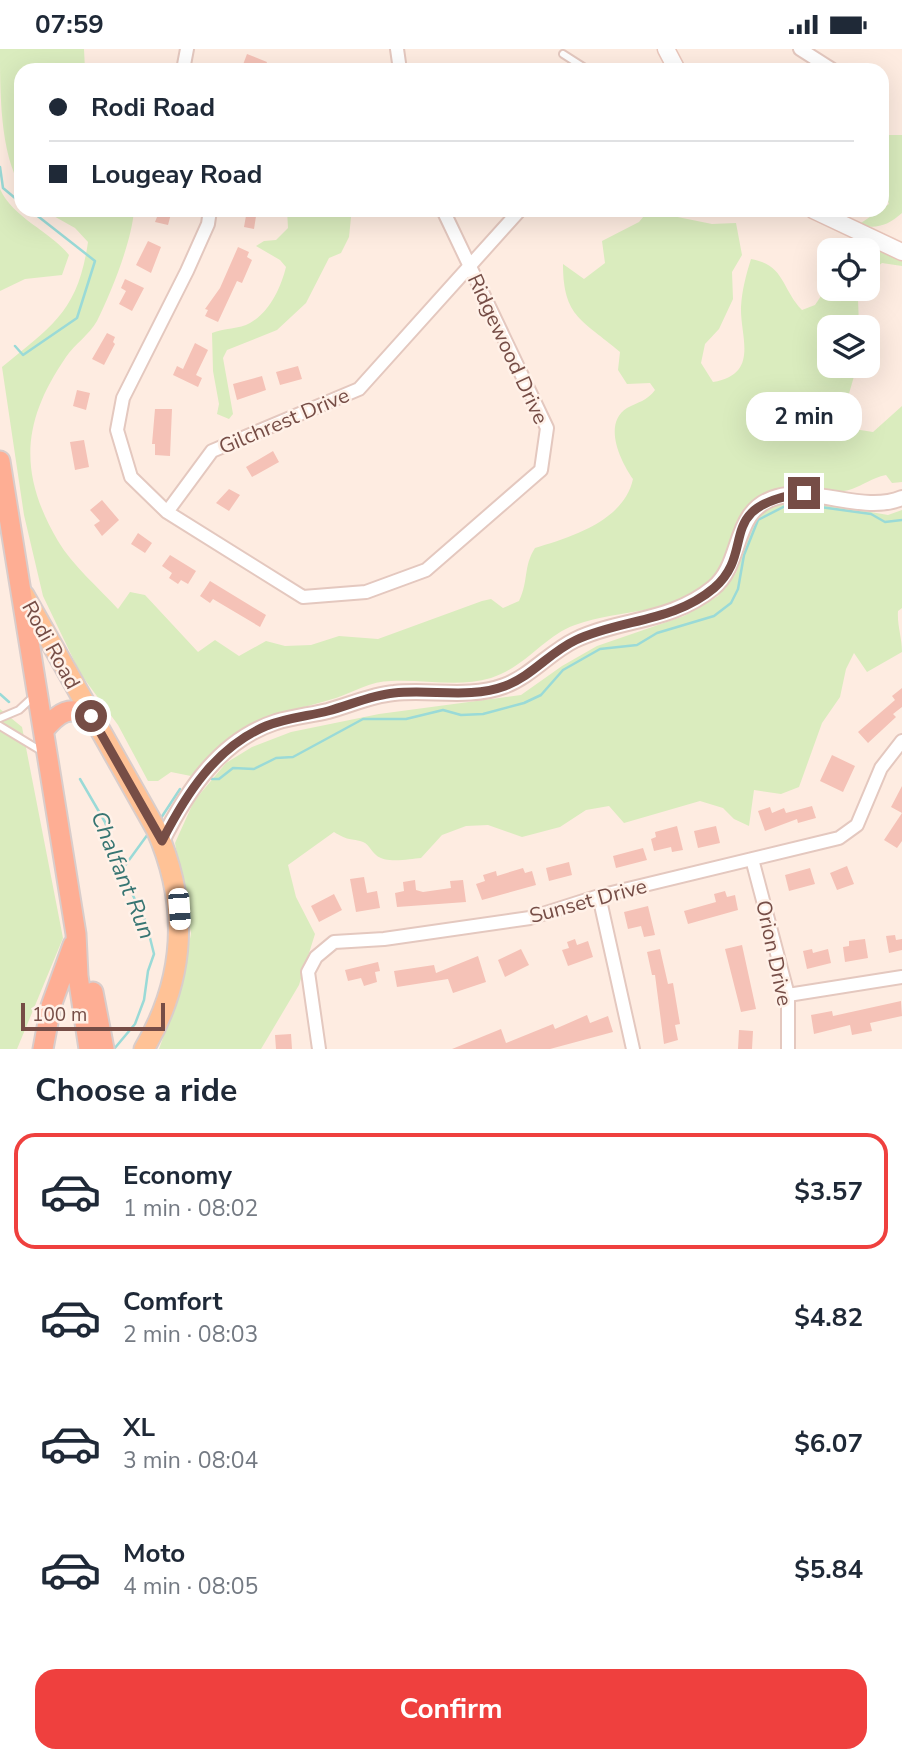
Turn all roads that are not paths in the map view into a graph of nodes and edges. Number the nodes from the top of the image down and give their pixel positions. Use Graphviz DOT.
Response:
graph roads {
  1 [pos="800,49"];
  2 [pos="563,54"];
  3 [pos="576,63"];
  4 [pos="822,63"];
  5 [pos="209,217"];
  6 [pos="446,217"];
  7 [pos="514,217"];
  8 [pos="828,217"];
  9 [pos="902,252"];
  10 [pos="470,266"];
  11 [pos="0,461"];
  12 [pos="902,498"];
  13 [pos="167,512"];
  14 [pos="20,587"];
  15 [pos="37,692"];
  16 [pos="91,716"];
  17 [pos="0,718"];
  18 [pos="0,726"];
  19 [pos="44,730"];
  20 [pos="902,741"];
  21 [pos="47,754"];
  22 [pos="157,831"];
  23 [pos="752,859"];
  24 [pos="598,896"];
  25 [pos="76,934"];
  26 [pos="902,977"];
  27 [pos="788,995"];
  28 [pos="46,1027"];
  29 [pos="93,1039"];
  30 [pos="43,1049"];
  31 [pos="144,1049"];
  32 [pos="319,1049"];
  33 [pos="634,1049"];
  34 [pos="788,1049"];
  1 -- 4 [label="street"];
  2 -- 3 [label="lane"];
  5 -- 13 [label="street, Ridgewood Drive"];
  6 -- 10 [label="street, Ridgewood Drive"];
  7 -- 10 [label="street, Gilchrest Drive"];
  8 -- 9 [label="main road"];
  10 -- 13 [label="street, Gilchrest Drive"];
  10 -- 13 [label="street, Ridgewood Drive"];
  11 -- 14 [label="highway"];
  12 -- 22 [label="street"];
  14 -- 15 [label="highway"];
  14 -- 16 [label="main road, Rodi Road"];
  15 -- 17 [label="lane"];
  15 -- 19 [label="highway"];
  16 -- 19 [label="highway"];
  16 -- 22 [label="main road, Rodi Road"];
  18 -- 21 [label="lane"];
  19 -- 21 [label="highway"];
  20 -- 23 [label="street, Sunset Drive"];
  21 -- 25 [label="highway"];
  22 -- 31 [label="main road, Rodi Road"];
  23 -- 24 [label="street, Sunset Drive"];
  23 -- 27 [label="street, Orion Drive"];
  24 -- 32 [label="street, Sunset Drive"];
  24 -- 33 [label="street"];
  25 -- 28 [label="highway"];
  25 -- 29 [label="highway"];
  26 -- 27 [label="street"];
  27 -- 34 [label="street, Orion Drive"];
  28 -- 29 [label="highway"];
  28 -- 30 [label="highway"];
}
